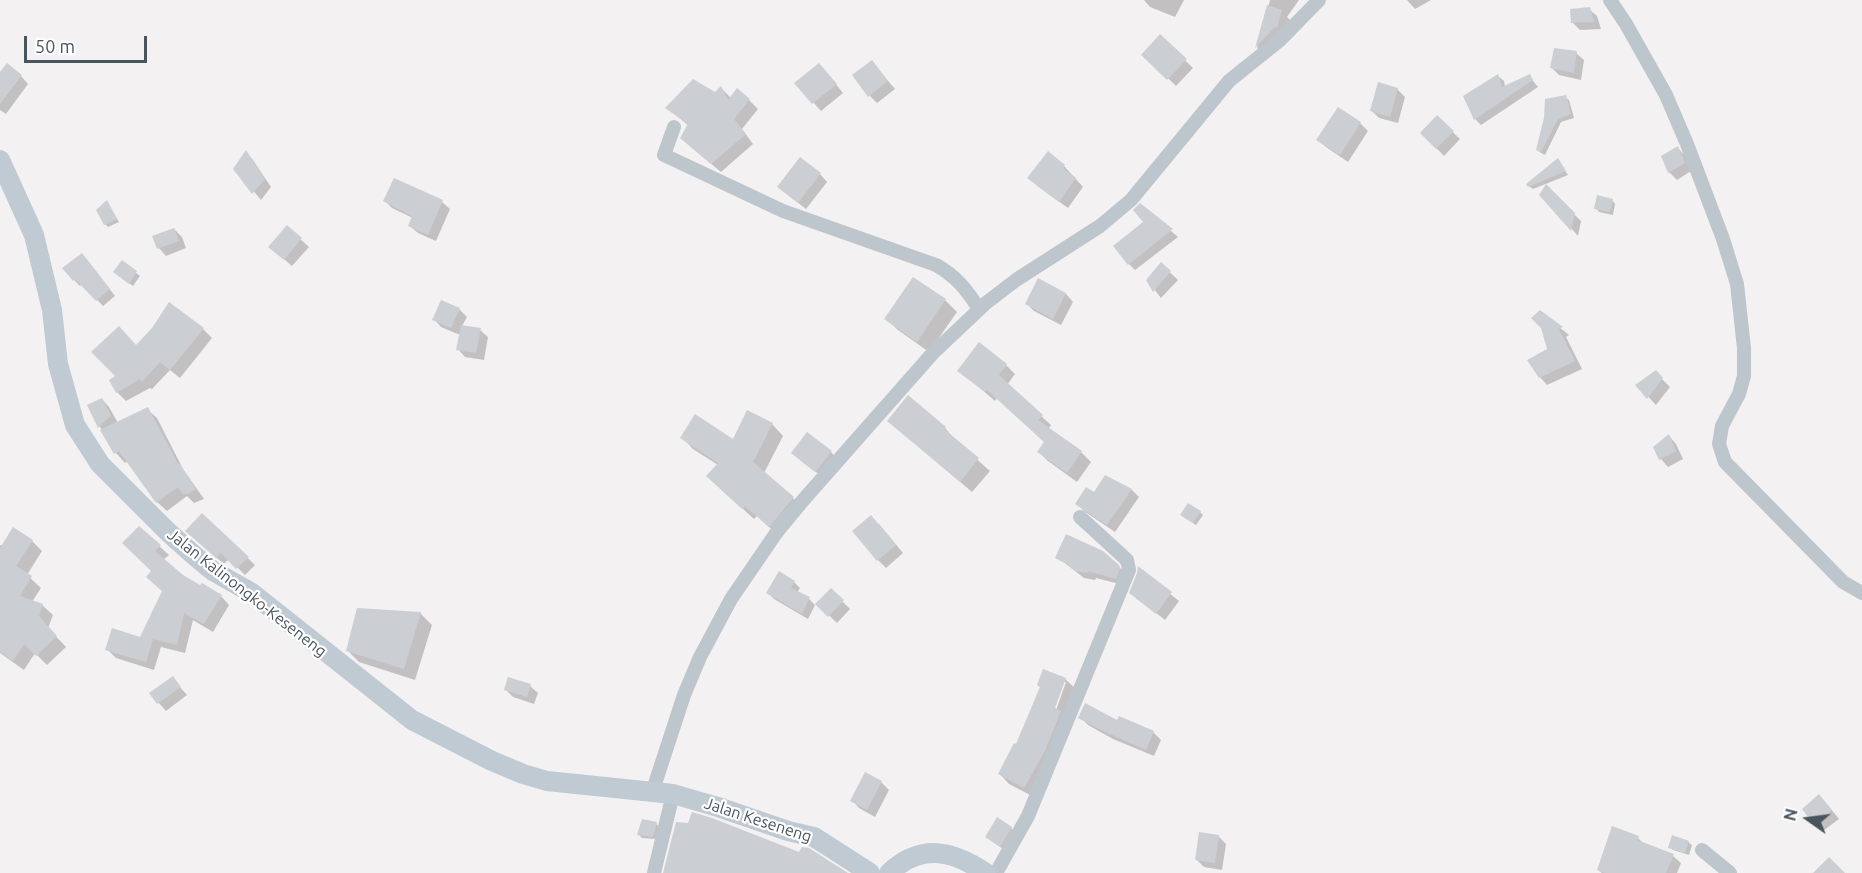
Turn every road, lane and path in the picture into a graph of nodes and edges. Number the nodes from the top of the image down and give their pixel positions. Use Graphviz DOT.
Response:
graph roads {
  1 [pos="1319,0"];
  2 [pos="1610,0"];
  3 [pos="674,127"];
  4 [pos="0,160"];
  5 [pos="980,309"];
  6 [pos="1080,517"];
  7 [pos="1862,593"];
  8 [pos="652,793"];
  9 [pos="673,794"];
  10 [pos="1702,850"];
  11 [pos="654,873"];
  12 [pos="870,873"];
  13 [pos="889,873"];
  14 [pos="986,873"];
  15 [pos="996,873"];
  16 [pos="1730,873"];
  1 -- 5 [label="street"];
  2 -- 7 [label="street"];
  3 -- 5 [label="street"];
  4 -- 8 [label="street, Jalan Kalinongko-Keseneng"];
  5 -- 8 [label="street"];
  6 -- 15 [label="street"];
  8 -- 9 [label="street, Jalan Kalinongko-Keseneng"];
  9 -- 11 [label="street"];
  9 -- 12 [label="street, Jalan Keseneng"];
  10 -- 16 [label="street"];
  13 -- 14 [label="street"];
}
